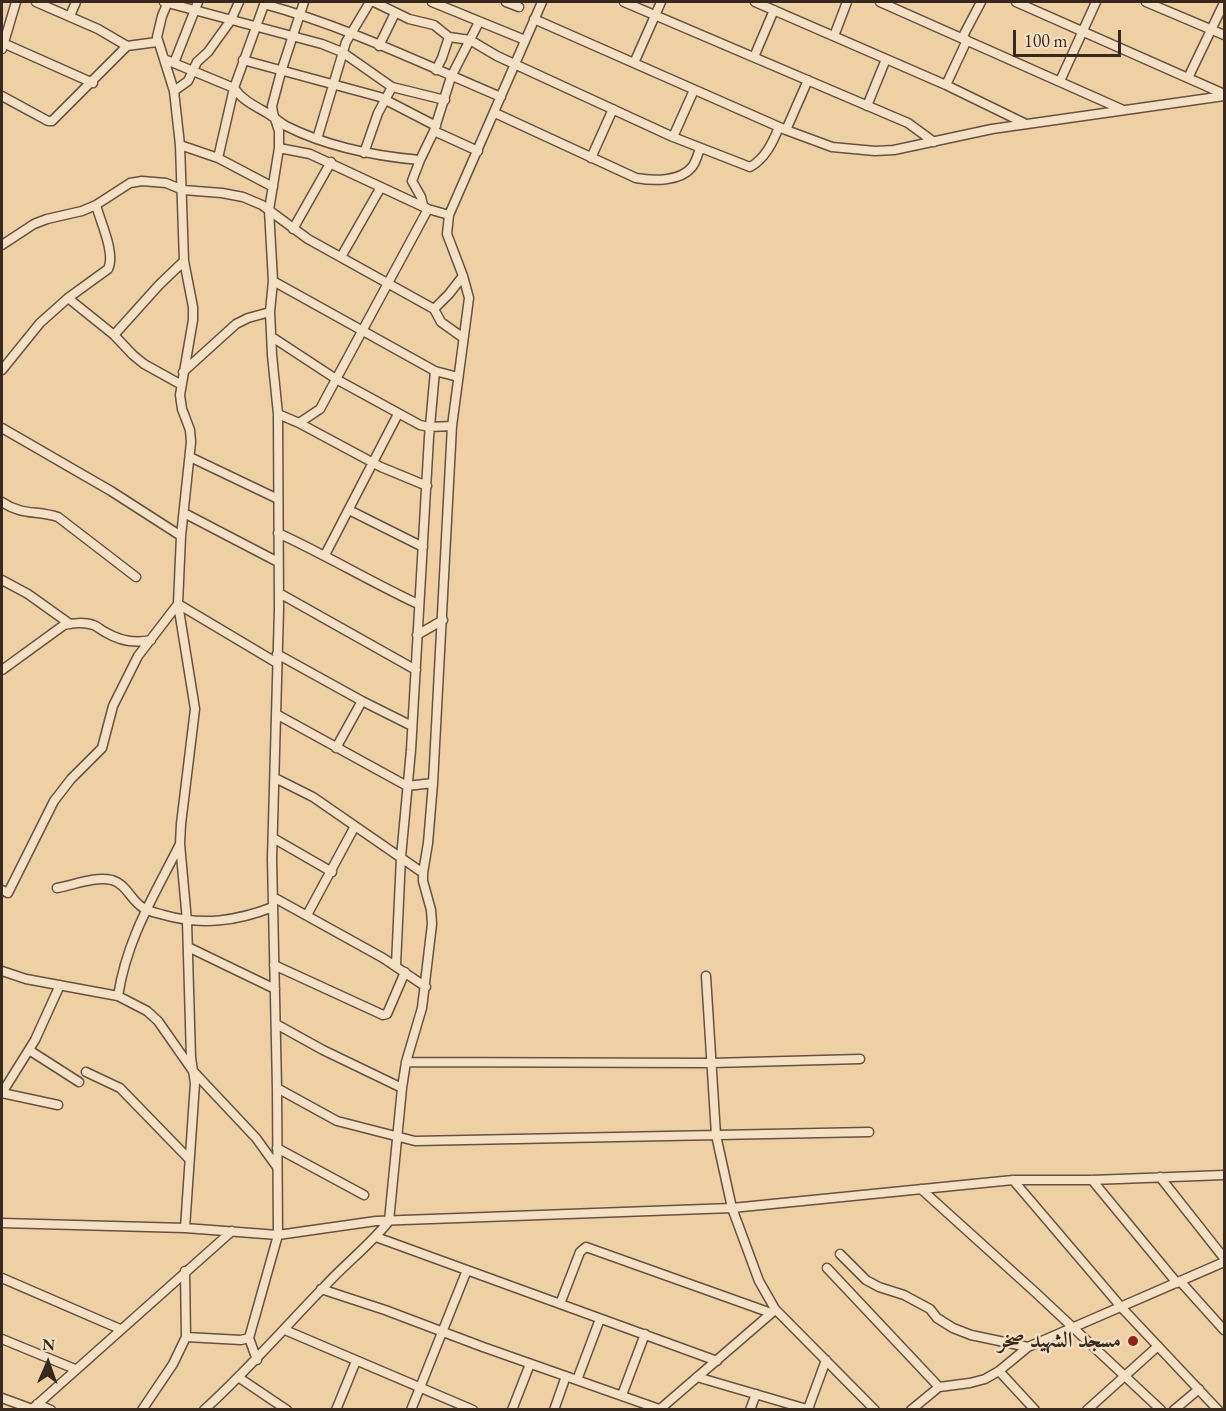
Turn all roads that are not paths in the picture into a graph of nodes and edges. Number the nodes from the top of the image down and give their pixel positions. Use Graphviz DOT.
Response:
graph roads {
  1 [pos="16,2"];
  2 [pos="36,2"];
  3 [pos="76,2"];
  4 [pos="166,2"];
  5 [pos="239,2"];
  6 [pos="304,2"];
  7 [pos="372,2"];
  8 [pos="432,2"];
  9 [pos="506,2"];
  10 [pos="542,2"];
  11 [pos="624,2"];
  12 [pos="661,2"];
  13 [pos="755,2"];
  14 [pos="847,2"];
  15 [pos="880,2"];
  16 [pos="981,2"];
  17 [pos="1016,2"];
  18 [pos="1096,2"];
  19 [pos="1146,2"];
  20 [pos="264,3"];
  21 [pos="1224,3"];
  22 [pos="196,5"];
  23 [pos="519,7"];
  24 [pos="774,10"];
  25 [pos="395,13"];
  26 [pos="299,14"];
  27 [pos="655,14"];
  28 [pos="70,16"];
  29 [pos="534,19"];
  30 [pos="231,20"];
  31 [pos="479,22"];
  32 [pos="255,27"];
  33 [pos="1213,29"];
  34 [pos="1082,31"];
  35 [pos="351,33"];
  36 [pos="1224,35"];
  37 [pos="292,36"];
  38 [pos="834,36"];
  39 [pos="449,37"];
  40 [pos="965,39"];
  41 [pos="470,40"];
  42 [pos="525,40"];
  43 [pos="157,42"];
  44 [pos="2,46"];
  45 [pos="127,46"];
  46 [pos="379,46"];
  47 [pos="342,52"];
  48 [pos="754,57"];
  49 [pos="164,59"];
  50 [pos="886,59"];
  51 [pos="243,60"];
  52 [pos="174,63"];
  53 [pos="634,63"];
  54 [pos="515,64"];
  55 [pos="435,70"];
  56 [pos="193,71"];
  57 [pos="281,72"];
  58 [pos="451,77"];
  59 [pos="1188,78"];
  60 [pos="808,80"];
  61 [pos="1060,81"];
  62 [pos="93,82"];
  63 [pos="333,84"];
  64 [pos="946,85"];
  65 [pos="392,87"];
  66 [pos="234,88"];
  67 [pos="694,90"];
  68 [pos="174,91"];
  69 [pos="1224,95"];
  70 [pos="2,96"];
  71 [pos="501,97"];
  72 [pos="385,99"];
  73 [pos="445,100"];
  74 [pos="867,106"];
  75 [pos="613,109"];
  76 [pos="1122,109"];
  77 [pos="495,113"];
  78 [pos="274,117"];
  79 [pos="1025,123"];
  80 [pos="435,128"];
  81 [pos="782,128"];
  82 [pos="673,137"];
  83 [pos="316,139"];
  84 [pos="934,142"];
  85 [pos="180,145"];
  86 [pos="279,148"];
  87 [pos="700,148"];
  88 [pos="478,151"];
  89 [pos="364,153"];
  90 [pos="218,158"];
  91 [pos="591,158"];
  92 [pos="420,160"];
  93 [pos="331,162"];
  94 [pos="273,187"];
  95 [pos="381,187"];
  96 [pos="183,190"];
  97 [pos="96,205"];
  98 [pos="425,207"];
  99 [pos="269,210"];
  100 [pos="449,215"];
  101 [pos="293,229"];
  102 [pos="2,245"];
  103 [pos="341,257"];
  104 [pos="184,261"];
  105 [pos="463,276"];
  106 [pos="273,281"];
  107 [pos="387,284"];
  108 [pos="69,298"];
  109 [pos="434,309"];
  110 [pos="270,312"];
  111 [pos="361,332"];
  112 [pos="114,335"];
  113 [pos="272,337"];
  114 [pos="462,337"];
  115 [pos="2,369"];
  116 [pos="435,371"];
  117 [pos="183,372"];
  118 [pos="458,376"];
  119 [pos="336,379"];
  120 [pos="180,384"];
  121 [pos="278,414"];
  122 [pos="398,414"];
  123 [pos="299,423"];
  124 [pos="452,426"];
  125 [pos="429,427"];
  126 [pos="2,428"];
  127 [pos="190,457"];
  128 [pos="374,463"];
  129 [pos="427,486"];
  130 [pos="278,499"];
  131 [pos="2,502"];
  132 [pos="349,510"];
  133 [pos="184,513"];
  134 [pos="278,532"];
  135 [pos="181,536"];
  136 [pos="423,547"];
  137 [pos="325,555"];
  138 [pos="278,562"];
  139 [pos="136,577"];
  140 [pos="2,580"];
  141 [pos="279,593"];
  142 [pos="418,603"];
  143 [pos="178,604"];
  144 [pos="442,620"];
  145 [pos="70,624"];
  146 [pos="417,635"];
  147 [pos="151,640"];
  148 [pos="277,659"];
  149 [pos="2,670"];
  150 [pos="416,670"];
  151 [pos="362,701"];
  152 [pos="276,714"];
  153 [pos="412,726"];
  154 [pos="336,748"];
  155 [pos="275,777"];
  156 [pos="433,783"];
  157 [pos="407,786"];
  158 [pos="355,826"];
  159 [pos="273,838"];
  160 [pos="180,844"];
  161 [pos="401,857"];
  162 [pos="332,872"];
  163 [pos="423,873"];
  164 [pos="57,888"];
  165 [pos="2,890"];
  166 [pos="273,897"];
  167 [pos="273,907"];
  168 [pos="145,909"];
  169 [pos="306,915"];
  170 [pos="187,921"];
  171 [pos="188,947"];
  172 [pos="274,965"];
  173 [pos="396,965"];
  174 [pos="2,971"];
  175 [pos="405,972"];
  176 [pos="706,976"];
  177 [pos="60,985"];
  178 [pos="426,987"];
  179 [pos="275,989"];
  180 [pos="118,996"];
  181 [pos="276,1024"];
  182 [pos="29,1050"];
  183 [pos="860,1059"];
  184 [pos="406,1062"];
  185 [pos="712,1063"];
  186 [pos="193,1071"];
  187 [pos="86,1072"];
  188 [pos="79,1082"];
  189 [pos="277,1088"];
  190 [pos="402,1088"];
  191 [pos="58,1106"];
  192 [pos="869,1132"];
  193 [pos="716,1135"];
  194 [pos="398,1138"];
  195 [pos="278,1148"];
  196 [pos="189,1159"];
  197 [pos="278,1168"];
  198 [pos="1224,1175"];
  199 [pos="1160,1177"];
  200 [pos="1013,1180"];
  201 [pos="1092,1180"];
  202 [pos="921,1189"];
  203 [pos="364,1195"];
  204 [pos="732,1208"];
  205 [pos="389,1221"];
  206 [pos="2,1223"];
  207 [pos="185,1228"];
  208 [pos="232,1231"];
  209 [pos="278,1235"];
  210 [pos="376,1237"];
  211 [pos="840,1254"];
  212 [pos="1224,1260"];
  213 [pos="827,1269"];
  214 [pos="467,1270"];
  215 [pos="185,1271"];
  216 [pos="2,1278"];
  217 [pos="1179,1282"];
  218 [pos="321,1289"];
  219 [pos="560,1304"];
  220 [pos="1122,1308"];
  221 [pos="773,1311"];
  222 [pos="600,1319"];
  223 [pos="1073,1328"];
  224 [pos="120,1329"];
  225 [pos="285,1330"];
  226 [pos="442,1330"];
  227 [pos="1224,1330"];
  228 [pos="645,1334"];
  229 [pos="186,1337"];
  230 [pos="249,1338"];
  231 [pos="2,1339"];
  232 [pos="1158,1346"];
  233 [pos="1028,1347"];
  234 [pos="257,1359"];
  235 [pos="826,1360"];
  236 [pos="356,1361"];
  237 [pos="717,1361"];
  238 [pos="530,1364"];
  239 [pos="75,1369"];
  240 [pos="999,1371"];
  241 [pos="566,1376"];
  242 [pos="1125,1376"];
  243 [pos="238,1377"];
  244 [pos="697,1377"];
  245 [pos="577,1380"];
  246 [pos="419,1387"];
  247 [pos="939,1387"];
  248 [pos="1199,1389"];
  249 [pos="756,1394"];
  250 [pos="622,1395"];
  251 [pos="2,1398"];
  252 [pos="1220,1407"];
  253 [pos="33,1408"];
  254 [pos="472,1409"];
  255 [pos="659,1409"];
  256 [pos="809,1409"];
  257 [pos="51,1410"];
  258 [pos="142,1410"];
  259 [pos="204,1410"];
  260 [pos="287,1410"];
  261 [pos="336,1410"];
  262 [pos="411,1410"];
  263 [pos="512,1410"];
  264 [pos="554,1410"];
  265 [pos="750,1410"];
  266 [pos="875,1410"];
  267 [pos="911,1410"];
  268 [pos="1035,1410"];
  269 [pos="1088,1410"];
  270 [pos="1161,1410"];
  271 [pos="1174,1410"];
  1 -- 44 [label="street"];
  2 -- 28 [label="street"];
  3 -- 28 [label="street"];
  4 -- 22 [label="street"];
  4 -- 43 [label="street"];
  5 -- 30 [label="street"];
  6 -- 26 [label="street"];
  7 -- 25 [label="street"];
  7 -- 35 [label="street"];
  8 -- 31 [label="street"];
  9 -- 23 [label="street"];
  10 -- 29 [label="street"];
  11 -- 27 [label="street"];
  12 -- 27 [label="street"];
  13 -- 24 [label="street"];
  14 -- 38 [label="street"];
  15 -- 40 [label="street"];
  16 -- 40 [label="street"];
  17 -- 34 [label="street"];
  18 -- 34 [label="street"];
  19 -- 33 [label="street"];
  20 -- 26 [label="street"];
  20 -- 32 [label="street"];
  21 -- 33 [label="street"];
  22 -- 30 [label="street"];
  22 -- 52 [label="street"];
  24 -- 38 [label="street"];
  24 -- 48 [label="street"];
  25 -- 39 [label="street"];
  25 -- 46 [label="street"];
  26 -- 35 [label="street"];
  26 -- 37 [label="street"];
  27 -- 48 [label="street"];
  27 -- 53 [label="street"];
  28 -- 45 [label="street"];
  29 -- 42 [label="street"];
  29 -- 53 [label="street"];
  30 -- 32 [label="street"];
  30 -- 56 [label="street"];
  31 -- 41 [label="street"];
  31 -- 42 [label="street"];
  32 -- 37 [label="street"];
  32 -- 51 [label="street"];
  33 -- 36 [label="street"];
  33 -- 59 [label="street"];
  34 -- 59 [label="street"];
  34 -- 61 [label="street"];
  35 -- 46 [label="street"];
  35 -- 47 [label="street"];
  37 -- 47 [label="street"];
  37 -- 57 [label="street"];
  38 -- 50 [label="street"];
  39 -- 41 [label="street"];
  39 -- 55 [label="street"];
  40 -- 61 [label="street"];
  40 -- 64 [label="street"];
  41 -- 54 [label="street"];
  41 -- 58 [label="street"];
  42 -- 54 [label="street"];
  43 -- 45 [label="street"];
  43 -- 49 [label="street"];
  44 -- 62 [label="street"];
  45 -- 62 [label="street"];
  46 -- 55 [label="street"];
  47 -- 63 [label="street"];
  47 -- 65 [label="street"];
  48 -- 60 [label="street"];
  49 -- 52 [label="street"];
  49 -- 68 [label="street"];
  50 -- 64 [label="street"];
  50 -- 74 [label="street"];
  51 -- 57 [label="street"];
  51 -- 66 [label="street"];
  52 -- 56 [label="street"];
  53 -- 67 [label="street"];
  54 -- 71 [label="street"];
  54 -- 75 [label="street"];
  55 -- 58 [label="street"];
  56 -- 66 [label="street"];
  56 -- 68 [label="street"];
  57 -- 63 [label="street"];
  57 -- 78 [label="street"];
  58 -- 71 [label="street"];
  58 -- 73 [label="street"];
  59 -- 69 [label="street"];
  60 -- 74 [label="street"];
  60 -- 81 [label="street"];
  61 -- 76 [label="street"];
  62 -- 70 [label="street"];
  63 -- 72 [label="street"];
  63 -- 83 [label="street"];
  64 -- 79 [label="street"];
  65 -- 72 [label="street"];
  65 -- 73 [label="street"];
  66 -- 78 [label="street"];
  66 -- 90 [label="street"];
  67 -- 81 [label="street"];
  67 -- 82 [label="street"];
  68 -- 85 [label="street"];
  69 -- 76 [label="street"];
  71 -- 77 [label="street"];
  72 -- 80 [label="street"];
  72 -- 89 [label="street"];
  73 -- 80 [label="street"];
  74 -- 84 [label="street"];
  75 -- 82 [label="street"];
  75 -- 91 [label="street"];
  76 -- 79 [label="street"];
  77 -- 88 [label="street"];
  77 -- 91 [label="street"];
  78 -- 83 [label="street"];
  78 -- 86 [label="street"];
  79 -- 84 [label="street"];
  80 -- 88 [label="street"];
  80 -- 92 [label="street"];
  81 -- 84 [label="street"];
  81 -- 87 [label="street"];
  82 -- 87 [label="street"];
  83 -- 89 [label="street"];
  85 -- 90 [label="street"];
  85 -- 96 [label="street"];
  86 -- 93 [label="street"];
  86 -- 94 [label="street"];
  87 -- 91 [label="street"];
  88 -- 100 [label="street"];
  89 -- 92 [label="street"];
  90 -- 94 [label="street"];
  92 -- 98 [label="street"];
  93 -- 95 [label="street"];
  93 -- 101 [label="street"];
  94 -- 99 [label="street"];
  95 -- 98 [label="street"];
  95 -- 103 [label="street"];
  96 -- 97 [label="street"];
  96 -- 99 [label="street"];
  96 -- 104 [label="street"];
  97 -- 102 [label="street"];
  97 -- 108 [label="street"];
  98 -- 100 [label="street"];
  98 -- 107 [label="street"];
  99 -- 101 [label="street"];
  99 -- 106 [label="street"];
  100 -- 105 [label="street"];
  101 -- 103 [label="street"];
  103 -- 107 [label="street"];
  104 -- 112 [label="street"];
  104 -- 117 [label="street"];
  105 -- 109 [label="street"];
  105 -- 114 [label="street"];
  106 -- 110 [label="street"];
  106 -- 111 [label="street"];
  107 -- 109 [label="street"];
  107 -- 111 [label="street"];
  108 -- 112 [label="street"];
  108 -- 115 [label="street"];
  109 -- 114 [label="street"];
  110 -- 113 [label="street"];
  110 -- 117 [label="street"];
  111 -- 116 [label="street"];
  111 -- 119 [label="street"];
  112 -- 120 [label="street"];
  113 -- 119 [label="street"];
  113 -- 121 [label="street"];
  114 -- 118 [label="street"];
  116 -- 118 [label="street"];
  116 -- 125 [label="street"];
  117 -- 120 [label="street"];
  118 -- 124 [label="street"];
  119 -- 122 [label="street"];
  119 -- 123 [label="street"];
  120 -- 127 [label="street"];
  121 -- 123 [label="street"];
  121 -- 130 [label="street"];
  122 -- 125 [label="street"];
  122 -- 128 [label="street"];
  123 -- 128 [label="street"];
  124 -- 125 [label="street"];
  124 -- 144 [label="street"];
  125 -- 129 [label="street"];
  126 -- 135 [label="street"];
  127 -- 130 [label="street"];
  127 -- 133 [label="street"];
  128 -- 129 [label="street"];
  128 -- 132 [label="street"];
  129 -- 136 [label="street"];
  130 -- 134 [label="street"];
  131 -- 139 [label="street"];
  132 -- 136 [label="street"];
  132 -- 137 [label="street"];
  133 -- 135 [label="street"];
  133 -- 138 [label="street"];
  134 -- 137 [label="street"];
  134 -- 138 [label="street"];
  135 -- 143 [label="street"];
  136 -- 142 [label="street"];
  137 -- 142 [label="street"];
  138 -- 141 [label="street"];
  140 -- 145 [label="street"];
  141 -- 148 [label="street"];
  141 -- 150 [label="street"];
  142 -- 146 [label="street"];
  143 -- 147 [label="street"];
  143 -- 148 [label="street"];
  143 -- 160 [label="street"];
  144 -- 146 [label="street"];
  144 -- 156 [label="street"];
  145 -- 147 [label="street"];
  145 -- 149 [label="street"];
  146 -- 150 [label="street"];
  147 -- 165 [label="street"];
  148 -- 151 [label="street"];
  148 -- 152 [label="street"];
  150 -- 153 [label="street"];
  151 -- 153 [label="street"];
  151 -- 154 [label="street"];
  152 -- 154 [label="street"];
  152 -- 155 [label="street"];
  153 -- 157 [label="street"];
  154 -- 157 [label="street"];
  155 -- 158 [label="street"];
  155 -- 159 [label="street"];
  156 -- 157 [label="street"];
  156 -- 163 [label="street"];
  157 -- 161 [label="street"];
  158 -- 161 [label="street"];
  158 -- 162 [label="street"];
  159 -- 162 [label="street"];
  159 -- 166 [label="street"];
  160 -- 168 [label="street"];
  160 -- 170 [label="street"];
  161 -- 163 [label="street"];
  161 -- 173 [label="street"];
  162 -- 169 [label="street"];
  163 -- 178 [label="street"];
  164 -- 168 [label="street"];
  166 -- 167 [label="street"];
  166 -- 169 [label="street"];
  167 -- 170 [label="street"];
  167 -- 172 [label="street"];
  168 -- 170 [label="street"];
  168 -- 180 [label="street"];
  169 -- 173 [label="street"];
  170 -- 171 [label="street"];
  171 -- 179 [label="street"];
  171 -- 186 [label="street"];
  172 -- 175 [label="street"];
  172 -- 179 [label="street"];
  173 -- 175 [label="street"];
  174 -- 177 [label="street"];
  175 -- 178 [label="street"];
  176 -- 185 [label="street"];
  177 -- 180 [label="street"];
  177 -- 182 [label="street"];
  178 -- 184 [label="street"];
  179 -- 181 [label="street"];
  180 -- 186 [label="street"];
  181 -- 189 [label="street"];
  181 -- 190 [label="street"];
  182 -- 188 [label="street"];
  182 -- 191 [label="street"];
  183 -- 185 [label="street"];
  184 -- 185 [label="street"];
  184 -- 190 [label="street"];
  185 -- 193 [label="street"];
  186 -- 196 [label="street"];
  186 -- 197 [label="street"];
  187 -- 196 [label="street"];
  189 -- 194 [label="street"];
  189 -- 195 [label="street"];
  190 -- 194 [label="street"];
  192 -- 193 [label="street"];
  193 -- 194 [label="street"];
  193 -- 204 [label="street"];
  194 -- 205 [label="street"];
  195 -- 197 [label="street"];
  195 -- 203 [label="street"];
  196 -- 207 [label="street"];
  197 -- 209 [label="street"];
  198 -- 199 [label="street"];
  199 -- 201 [label="street"];
  199 -- 212 [label="street"];
  200 -- 201 [label="street"];
  200 -- 202 [label="street"];
  200 -- 220 [label="street"];
  201 -- 217 [label="street"];
  202 -- 204 [label="street"];
  202 -- 223 [label="street"];
  204 -- 205 [label="street"];
  204 -- 221 [label="street"];
  205 -- 209 [label="street"];
  205 -- 210 [label="street"];
  206 -- 207 [label="street"];
  207 -- 208 [label="street"];
  208 -- 209 [label="street"];
  208 -- 215 [label="street"];
  209 -- 230 [label="street"];
  210 -- 214 [label="street"];
  210 -- 218 [label="street"];
  211 -- 233 [label="street"];
  212 -- 217 [label="street"];
  213 -- 247 [label="street"];
  214 -- 219 [label="street"];
  214 -- 226 [label="street"];
  215 -- 224 [label="street"];
  215 -- 229 [label="street"];
  216 -- 224 [label="street"];
  217 -- 220 [label="street"];
  217 -- 227 [label="street"];
  218 -- 225 [label="street"];
  218 -- 226 [label="street"];
  219 -- 221 [label="street"];
  219 -- 222 [label="street"];
  220 -- 223 [label="street"];
  220 -- 232 [label="street"];
  221 -- 235 [label="street"];
  221 -- 237 [label="street"];
  222 -- 228 [label="street"];
  222 -- 245 [label="street"];
  223 -- 233 [label="street"];
  223 -- 242 [label="street"];
  224 -- 239 [label="street"];
  225 -- 234 [label="street"];
  225 -- 236 [label="street"];
  226 -- 238 [label="street"];
  226 -- 246 [label="street"];
  228 -- 237 [label="street"];
  228 -- 250 [label="street"];
  229 -- 230 [label="street"];
  229 -- 258 [label="street"];
  230 -- 234 [label="street"];
  231 -- 239 [label="street"];
  232 -- 242 [label="street"];
  232 -- 248 [label="street"];
  233 -- 240 [label="street"];
  234 -- 243 [label="street"];
  235 -- 256 [label="street"];
  235 -- 266 [label="street"];
  236 -- 246 [label="street"];
  236 -- 261 [label="street"];
  237 -- 244 [label="street"];
  238 -- 241 [label="street"];
  238 -- 263 [label="street"];
  239 -- 253 [label="street"];
  240 -- 247 [label="street"];
  240 -- 268 [label="street"];
  241 -- 245 [label="street"];
  241 -- 264 [label="street"];
  242 -- 269 [label="street"];
  242 -- 270 [label="street"];
  243 -- 259 [label="street"];
  243 -- 260 [label="street"];
  244 -- 249 [label="street"];
  244 -- 255 [label="street"];
  245 -- 250 [label="street"];
  246 -- 254 [label="street"];
  246 -- 262 [label="street"];
  247 -- 267 [label="street"];
  248 -- 252 [label="street"];
  248 -- 271 [label="street"];
  249 -- 256 [label="street"];
  249 -- 265 [label="street"];
  250 -- 255 [label="street"];
  251 -- 253 [label="street"];
  253 -- 257 [label="street"];
}
